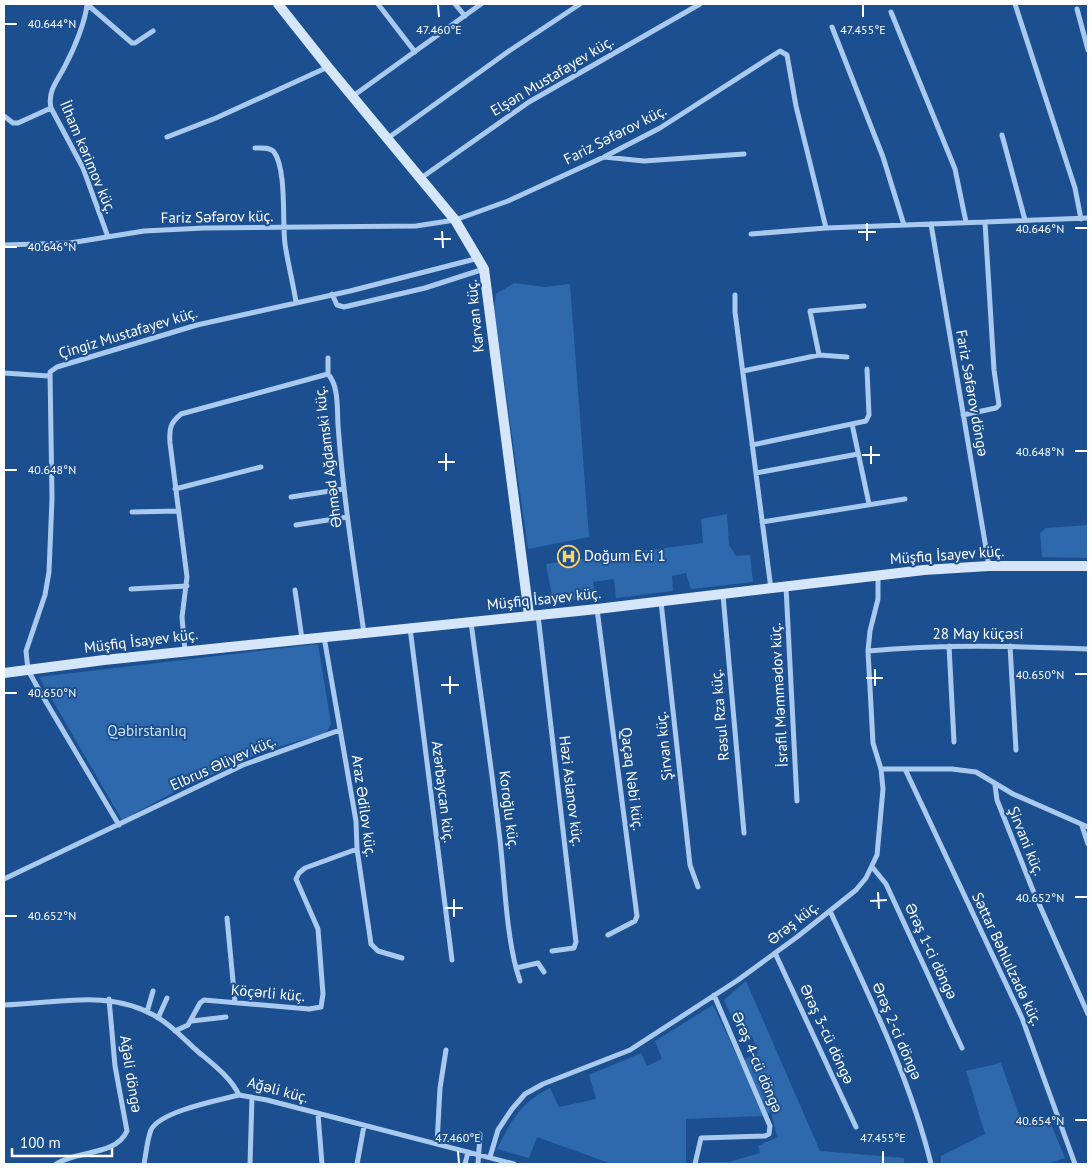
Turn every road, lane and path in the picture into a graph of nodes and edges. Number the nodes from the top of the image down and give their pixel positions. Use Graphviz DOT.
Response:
graph roads {
  1 [pos="88,4"];
  2 [pos="278,4"];
  3 [pos="378,4"];
  4 [pos="455,4"];
  5 [pos="481,4"];
  6 [pos="580,4"];
  7 [pos="700,4"];
  8 [pos="1015,4"];
  9 [pos="1077,9"];
  10 [pos="891,12"];
  11 [pos="465,16"];
  12 [pos="832,26"];
  13 [pos="153,31"];
  14 [pos="1088,50"];
  15 [pos="415,52"];
  16 [pos="328,67"];
  17 [pos="353,97"];
  18 [pos="51,108"];
  19 [pos="4,116"];
  20 [pos="1002,135"];
  21 [pos="167,137"];
  22 [pos="388,138"];
  23 [pos="255,148"];
  24 [pos="744,154"];
  25 [pos="604,157"];
  26 [pos="421,178"];
  27 [pos="1088,218"];
  28 [pos="1081,219"];
  29 [pos="455,220"];
  30 [pos="1025,220"];
  31 [pos="966,222"];
  32 [pos="985,222"];
  33 [pos="904,224"];
  34 [pos="931,224"];
  35 [pos="285,227"];
  36 [pos="826,228"];
  37 [pos="751,234"];
  38 [pos="108,237"];
  39 [pos="4,245"];
  40 [pos="479,258"];
  41 [pos="484,269"];
  42 [pos="332,294"];
  43 [pos="735,295"];
  44 [pos="296,302"];
  45 [pos="864,306"];
  46 [pos="820,355"];
  47 [pos="847,357"];
  48 [pos="328,358"];
  49 [pos="867,369"];
  50 [pos="743,371"];
  51 [pos="4,372"];
  52 [pos="328,374"];
  53 [pos="49,376"];
  54 [pos="963,415"];
  55 [pos="852,424"];
  56 [pos="752,445"];
  57 [pos="858,454"];
  58 [pos="261,467"];
  59 [pos="756,473"];
  60 [pos="176,488"];
  61 [pos="343,489"];
  62 [pos="291,496"];
  63 [pos="905,498"];
  64 [pos="869,504"];
  65 [pos="178,511"];
  66 [pos="132,512"];
  67 [pos="347,516"];
  68 [pos="762,522"];
  69 [pos="296,525"];
  70 [pos="989,566"];
  71 [pos="1088,566"];
  72 [pos="878,576"];
  73 [pos="187,586"];
  74 [pos="786,588"];
  75 [pos="131,589"];
  76 [pos="771,589"];
  77 [pos="295,590"];
  78 [pos="723,595"];
  79 [pos="661,602"];
  80 [pos="597,609"];
  81 [pos="533,615"];
  82 [pos="471,621"];
  83 [pos="410,628"];
  84 [pos="364,633"];
  85 [pos="324,637"];
  86 [pos="302,639"];
  87 [pos="949,646"];
  88 [pos="1010,646"];
  89 [pos="1088,649"];
  90 [pos="185,651"];
  91 [pos="868,651"];
  92 [pos="28,670"];
  93 [pos="4,673"];
  94 [pos="340,730"];
  95 [pos="954,742"];
  96 [pos="1016,750"];
  97 [pos="881,769"];
  98 [pos="905,769"];
  99 [pos="995,785"];
  100 [pos="797,801"];
  101 [pos="119,825"];
  102 [pos="1085,827"];
  103 [pos="744,833"];
  104 [pos="1088,844"];
  105 [pos="357,849"];
  106 [pos="873,868"];
  107 [pos="4,879"];
  108 [pos="698,887"];
  109 [pos="830,911"];
  110 [pos="227,918"];
  111 [pos="608,935"];
  112 [pos="552,951"];
  113 [pos="775,953"];
  114 [pos="402,958"];
  115 [pos="452,960"];
  116 [pos="516,968"];
  117 [pos="544,972"];
  118 [pos="520,981"];
  119 [pos="153,991"];
  120 [pos="714,995"];
  121 [pos="167,998"];
  122 [pos="109,1000"];
  123 [pos="235,1002"];
  124 [pos="4,1005"];
  125 [pos="147,1012"];
  126 [pos="1088,1014"];
  127 [pos="226,1017"];
  128 [pos="158,1018"];
  129 [pos="192,1020"];
  130 [pos="174,1031"];
  131 [pos="962,1048"];
  132 [pos="446,1050"];
  133 [pos="239,1095"];
  134 [pos="252,1097"];
  135 [pos="318,1114"];
  136 [pos="364,1126"];
  137 [pos="856,1127"];
  138 [pos="480,1134"];
  139 [pos="438,1144"];
  140 [pos="468,1152"];
  141 [pos="478,1154"];
  142 [pos="490,1157"];
  143 [pos="56,1164"];
  144 [pos="144,1164"];
  145 [pos="250,1164"];
  146 [pos="322,1164"];
  147 [pos="357,1164"];
  148 [pos="465,1164"];
  149 [pos="478,1164"];
  150 [pos="514,1164"];
  151 [pos="695,1164"];
  152 [pos="931,1164"];
  153 [pos="1075,1164"];
  1 -- 13 [label="street"];
  1 -- 18 [label="street, İlham kərimov küç."];
  2 -- 16 [label="street, Karvan küç."];
  3 -- 15 [label="street"];
  4 -- 11 [label="street"];
  5 -- 11 [label="street"];
  6 -- 22 [label="street"];
  7 -- 26 [label="street, Elşən Mustafayev küç."];
  8 -- 28 [label="street"];
  9 -- 14 [label="street"];
  10 -- 31 [label="street"];
  11 -- 15 [label="street"];
  12 -- 33 [label="street"];
  15 -- 17 [label="street"];
  16 -- 17 [label="street, Karvan küç."];
  16 -- 21 [label="street"];
  17 -- 22 [label="street, Karvan küç."];
  18 -- 19 [label="street"];
  18 -- 38 [label="street, İlham kərimov küç."];
  20 -- 30 [label="street"];
  22 -- 26 [label="street, Karvan küç."];
  23 -- 35 [label="street"];
  24 -- 25 [label="street"];
  25 -- 29 [label="street, Fariz Səfərov küç."];
  25 -- 36 [label="street, Fariz Səfərov küç."];
  26 -- 29 [label="street, Karvan küç."];
  27 -- 28 [label="street"];
  28 -- 30 [label="street"];
  29 -- 35 [label="street, Fariz Səfərov küç."];
  29 -- 40 [label="street, Karvan küç."];
  30 -- 32 [label="street"];
  31 -- 32 [label="street"];
  31 -- 34 [label="street"];
  32 -- 54 [label="street"];
  33 -- 34 [label="street"];
  33 -- 36 [label="street"];
  34 -- 54 [label="street, Fariz Səfərov döngə"];
  35 -- 38 [label="street, Fariz Səfərov küç."];
  35 -- 44 [label="street"];
  36 -- 37 [label="street"];
  38 -- 39 [label="street, Fariz Səfərov küç."];
  40 -- 41 [label="street, Karvan küç."];
  40 -- 42 [label="street, Çingiz Mustafayev küç."];
  41 -- 42 [label="street"];
  41 -- 81 [label="street, Karvan küç."];
  42 -- 44 [label="street, Çingiz Mustafayev küç."];
  43 -- 50 [label="street"];
  44 -- 53 [label="street, Çingiz Mustafayev küç."];
  45 -- 46 [label="street"];
  46 -- 47 [label="street"];
  46 -- 50 [label="street"];
  48 -- 52 [label="street"];
  49 -- 55 [label="street"];
  50 -- 56 [label="street"];
  51 -- 53 [label="street"];
  52 -- 60 [label="street, Əhməd Ağdamski küç."];
  52 -- 61 [label="street, Əhməd Ağdamski küç."];
  53 -- 92 [label="street, Çingiz Mustafayev küç."];
  54 -- 70 [label="street, Fariz Səfərov döngə"];
  55 -- 56 [label="street"];
  55 -- 57 [label="street"];
  56 -- 59 [label="street"];
  57 -- 59 [label="street"];
  57 -- 64 [label="street"];
  58 -- 60 [label="street"];
  59 -- 68 [label="street"];
  60 -- 65 [label="street, Əhməd Ağdamski küç."];
  61 -- 62 [label="street"];
  61 -- 67 [label="street, Əhməd Ağdamski küç."];
  63 -- 64 [label="street"];
  64 -- 68 [label="street"];
  65 -- 66 [label="street"];
  65 -- 73 [label="street, Əhməd Ağdamski küç."];
  67 -- 69 [label="street"];
  67 -- 84 [label="street, Əhməd Ağdamski küç."];
  68 -- 76 [label="street"];
  70 -- 71 [label="street, Müşfiq İsayev küç."];
  70 -- 72 [label="street, Müşfiq İsayev küç."];
  72 -- 74 [label="street, Müşfiq İsayev küç."];
  72 -- 91 [label="street, Ərəş küç."];
  73 -- 75 [label="street"];
  73 -- 90 [label="street, Əhməd Ağdamski küç."];
  74 -- 76 [label="street, Müşfiq İsayev küç."];
  74 -- 100 [label="street, İsrafil Məmmədov küç."];
  76 -- 78 [label="street, Müşfiq İsayev küç."];
  77 -- 86 [label="street"];
  78 -- 79 [label="street, Müşfiq İsayev küç."];
  78 -- 103 [label="street, Rəsul Rza küç."];
  79 -- 80 [label="street, Müşfiq İsayev küç."];
  79 -- 108 [label="street, Şirvan küç."];
  80 -- 81 [label="street, Müşfiq İsayev küç."];
  80 -- 111 [label="street, Qaçaq Nəbi küç."];
  81 -- 82 [label="street, Müşfiq İsayev küç."];
  81 -- 112 [label="street, Həzi Aslanov küç."];
  82 -- 83 [label="street, Müşfiq İsayev küç."];
  82 -- 116 [label="street, Koroğlu küç."];
  83 -- 84 [label="street, Müşfiq İsayev küç."];
  83 -- 115 [label="street, Azərbaycan küç."];
  84 -- 85 [label="street, Müşfiq İsayev küç."];
  85 -- 86 [label="street, Müşfiq İsayev küç."];
  85 -- 94 [label="street, Araz Ədilov küç."];
  86 -- 90 [label="street, Müşfiq İsayev küç."];
  87 -- 88 [label="street, 28 May küçəsi"];
  87 -- 91 [label="street, 28 May küçəsi"];
  87 -- 95 [label="street"];
  88 -- 89 [label="street, 28 May küçəsi"];
  88 -- 96 [label="street"];
  90 -- 92 [label="street, Müşfiq İsayev küç."];
  91 -- 97 [label="street, Ərəş küç."];
  92 -- 93 [label="street, Müşfiq İsayev küç."];
  92 -- 101 [label="street"];
  94 -- 101 [label="street, Elbrus Əliyev küç."];
  94 -- 105 [label="street, Araz Ədilov küç."];
  97 -- 98 [label="street"];
  97 -- 106 [label="street, Ərəş küç."];
  98 -- 99 [label="street"];
  98 -- 153 [label="street, Səttar Bəhlulzadə küç."];
  99 -- 102 [label="street"];
  99 -- 126 [label="street, Şirvani küç."];
  101 -- 107 [label="street, Elbrus Əliyev küç."];
  102 -- 104 [label="street"];
  105 -- 114 [label="street, Araz Ədilov küç."];
  105 -- 123 [label="street, Köçərli küç."];
  106 -- 109 [label="street, Ərəş küç."];
  106 -- 131 [label="street, Ərəş 1-ci döngə"];
  109 -- 113 [label="street, Ərəş küç."];
  109 -- 152 [label="street, Ərəş 2-ci döngə"];
  110 -- 123 [label="street"];
  113 -- 120 [label="street, Ərəş küç."];
  113 -- 137 [label="street, Ərəş 3-cü döngə"];
  116 -- 117 [label="street"];
  116 -- 118 [label="street, Koroğlu küç."];
  119 -- 125 [label="street"];
  120 -- 142 [label="street, Ərəş küç."];
  120 -- 151 [label="street, Ərəş 4-cü döngə"];
  121 -- 128 [label="street"];
  122 -- 124 [label="street, Ağəli küç."];
  122 -- 125 [label="street, Ağəli küç."];
  122 -- 143 [label="street, Ağəli döngə"];
  123 -- 129 [label="street, Köçərli küç."];
  125 -- 128 [label="street, Ağəli küç."];
  127 -- 129 [label="street"];
  128 -- 130 [label="street, Ağəli küç."];
  129 -- 130 [label="street, Köçərli küç."];
  130 -- 133 [label="street, Ağəli küç."];
  132 -- 139 [label="street"];
  133 -- 134 [label="street, Ağəli küç."];
  133 -- 144 [label="street"];
  134 -- 135 [label="street, Ağəli küç."];
  134 -- 145 [label="street"];
  135 -- 136 [label="street, Ağəli küç."];
  135 -- 146 [label="street"];
  136 -- 139 [label="street, Ağəli küç."];
  136 -- 147 [label="street"];
  138 -- 141 [label="street"];
  139 -- 140 [label="street, Ağəli küç."];
  140 -- 141 [label="street, Ağəli küç."];
  140 -- 148 [label="street"];
  141 -- 142 [label="street, Ağəli küç."];
  141 -- 149 [label="street"];
  142 -- 150 [label="street, Ağəli küç."];
}
